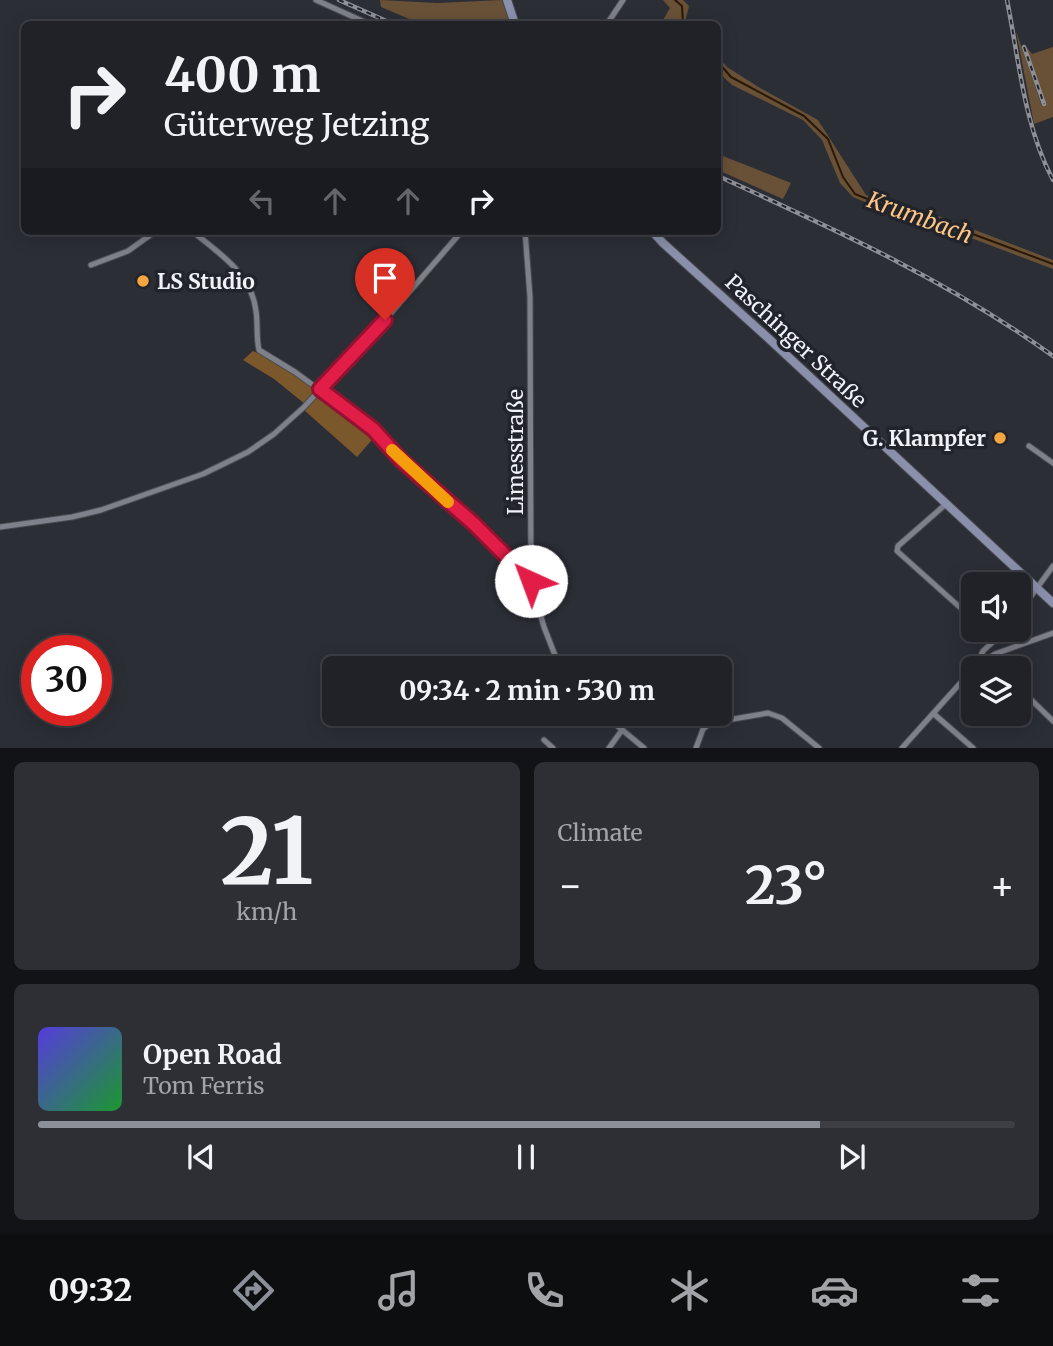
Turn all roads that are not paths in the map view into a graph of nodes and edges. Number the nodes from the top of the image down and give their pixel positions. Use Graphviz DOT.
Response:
graph roads {
  1 [pos="316,0"];
  2 [pos="507,0"];
  3 [pos="623,0"];
  4 [pos="362,21"];
  5 [pos="515,21"];
  6 [pos="609,21"];
  7 [pos="151,235"];
  8 [pos="197,235"];
  9 [pos="458,235"];
  10 [pos="525,235"];
  11 [pos="657,235"];
  12 [pos="91,265"];
  13 [pos="320,389"];
  14 [pos="1029,446"];
  15 [pos="1053,463"];
  16 [pos="947,507"];
  17 [pos="0,527"];
  18 [pos="1053,566"];
  19 [pos="531,581"];
  20 [pos="1037,588"];
  21 [pos="1031,596"];
  22 [pos="1053,603"];
  23 [pos="961,608"];
  24 [pos="1053,633"];
  25 [pos="994,642"];
  26 [pos="555,656"];
  27 [pos="980,656"];
  28 [pos="992,656"];
  29 [pos="961,682"];
  30 [pos="1031,700"];
  31 [pos="934,714"];
  32 [pos="1053,721"];
  33 [pos="617,726"];
  34 [pos="622,730"];
  35 [pos="544,740"];
  36 [pos="553,747"];
  37 [pos="610,747"];
  38 [pos="644,747"];
  39 [pos="696,747"];
  40 [pos="819,747"];
  41 [pos="902,747"];
  42 [pos="973,747"];
  1 -- 4 [label="street"];
  2 -- 5 [label="street"];
  3 -- 6 [label="street"];
  7 -- 12 [label="street"];
  8 -- 13 [label="street"];
  9 -- 13 [label="street"];
  10 -- 19 [label="street, Limesstraße"];
  11 -- 16 [label="street, Paschinger Straße"];
  13 -- 17 [label="street"];
  13 -- 19 [label="street"];
  14 -- 15 [label="street"];
  16 -- 20 [label="street, Paschinger Straße"];
  16 -- 23 [label="street"];
  18 -- 20 [label="street"];
  19 -- 26 [label="street, Limesstraße"];
  20 -- 21 [label="street"];
  20 -- 22 [label="street, Paschinger Straße"];
  24 -- 28 [label="street"];
  25 -- 27 [label="street"];
  29 -- 31 [label="street"];
  30 -- 32 [label="street"];
  31 -- 41 [label="street"];
  31 -- 42 [label="street"];
  33 -- 34 [label="street"];
  34 -- 37 [label="street"];
  34 -- 38 [label="street"];
  35 -- 36 [label="street"];
  39 -- 40 [label="street"];
}
